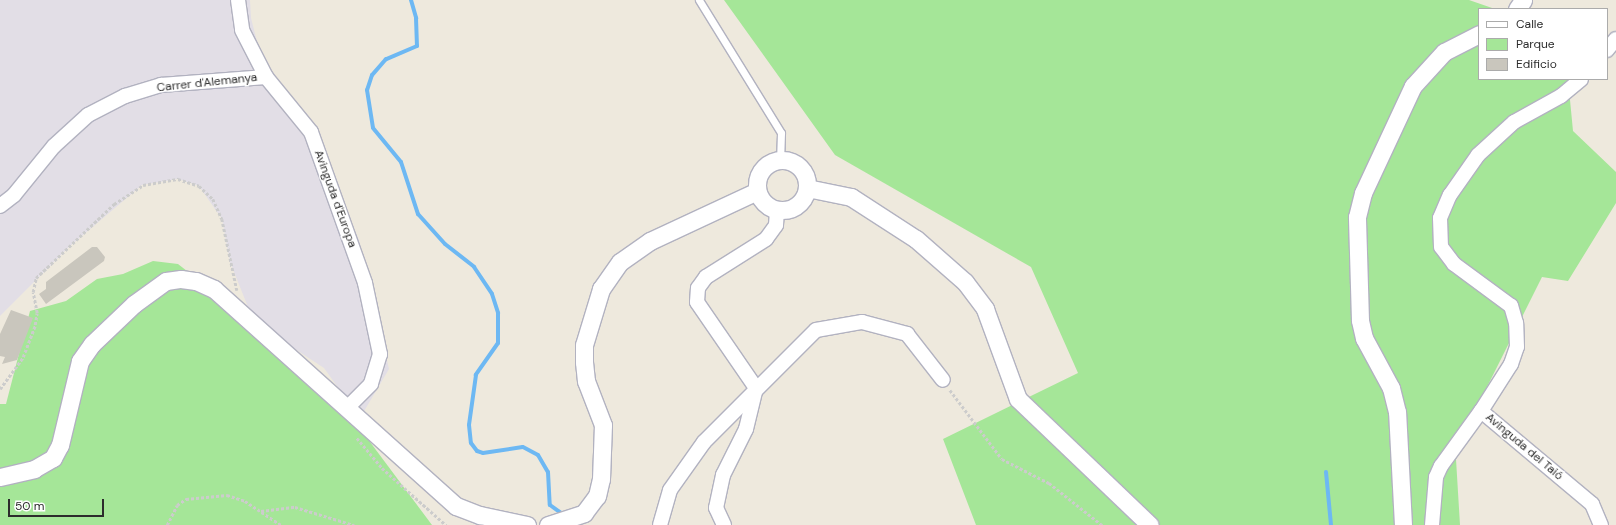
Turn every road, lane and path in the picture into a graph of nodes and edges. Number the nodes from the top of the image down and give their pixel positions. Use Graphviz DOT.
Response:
graph roads {
  1 [pos="238,0"];
  2 [pos="699,0"];
  3 [pos="1478,35"];
  4 [pos="1616,39"];
  5 [pos="1608,49"];
  6 [pos="266,77"];
  7 [pos="1580,80"];
  8 [pos="780,159"];
  9 [pos="807,188"];
  10 [pos="757,191"];
  11 [pos="0,206"];
  12 [pos="777,210"];
  13 [pos="241,296"];
  14 [pos="943,380"];
  15 [pos="756,388"];
  16 [pos="0,389"];
  17 [pos="1481,411"];
  18 [pos="354,412"];
  19 [pos="0,477"];
  20 [pos="260,511"];
  21 [pos="168,525"];
  22 [pos="281,525"];
  23 [pos="354,525"];
  24 [pos="446,525"];
  25 [pos="527,525"];
  26 [pos="548,525"];
  27 [pos="660,525"];
  28 [pos="724,525"];
  29 [pos="1102,525"];
  30 [pos="1150,525"];
  31 [pos="1403,525"];
  32 [pos="1432,525"];
  33 [pos="1601,525"];
  1 -- 6 [label="street, Avinguda d'Europa"];
  2 -- 8 [label="lane"];
  3 -- 31 [label="street"];
  4 -- 5 [label="street"];
  6 -- 11 [label="street, Carrer d'Alemanya"];
  6 -- 18 [label="street, Avinguda d'Europa"];
  7 -- 17 [label="street"];
  8 -- 9 [label="street"];
  8 -- 10 [label="street"];
  9 -- 12 [label="street"];
  9 -- 30 [label="street"];
  10 -- 12 [label="street"];
  10 -- 26 [label="street"];
  12 -- 15 [label="street"];
  13 -- 16 [label="path"];
  14 -- 15 [label="street"];
  14 -- 29 [label="path"];
  15 -- 27 [label="street"];
  15 -- 28 [label="street"];
  17 -- 32 [label="street, Avinguda del Taió"];
  17 -- 33 [label="street, Avinguda del Taió"];
  18 -- 19 [label="street"];
  18 -- 24 [label="path"];
  18 -- 25 [label="street"];
  20 -- 21 [label="path"];
  20 -- 22 [label="path"];
  20 -- 23 [label="path"];
}
